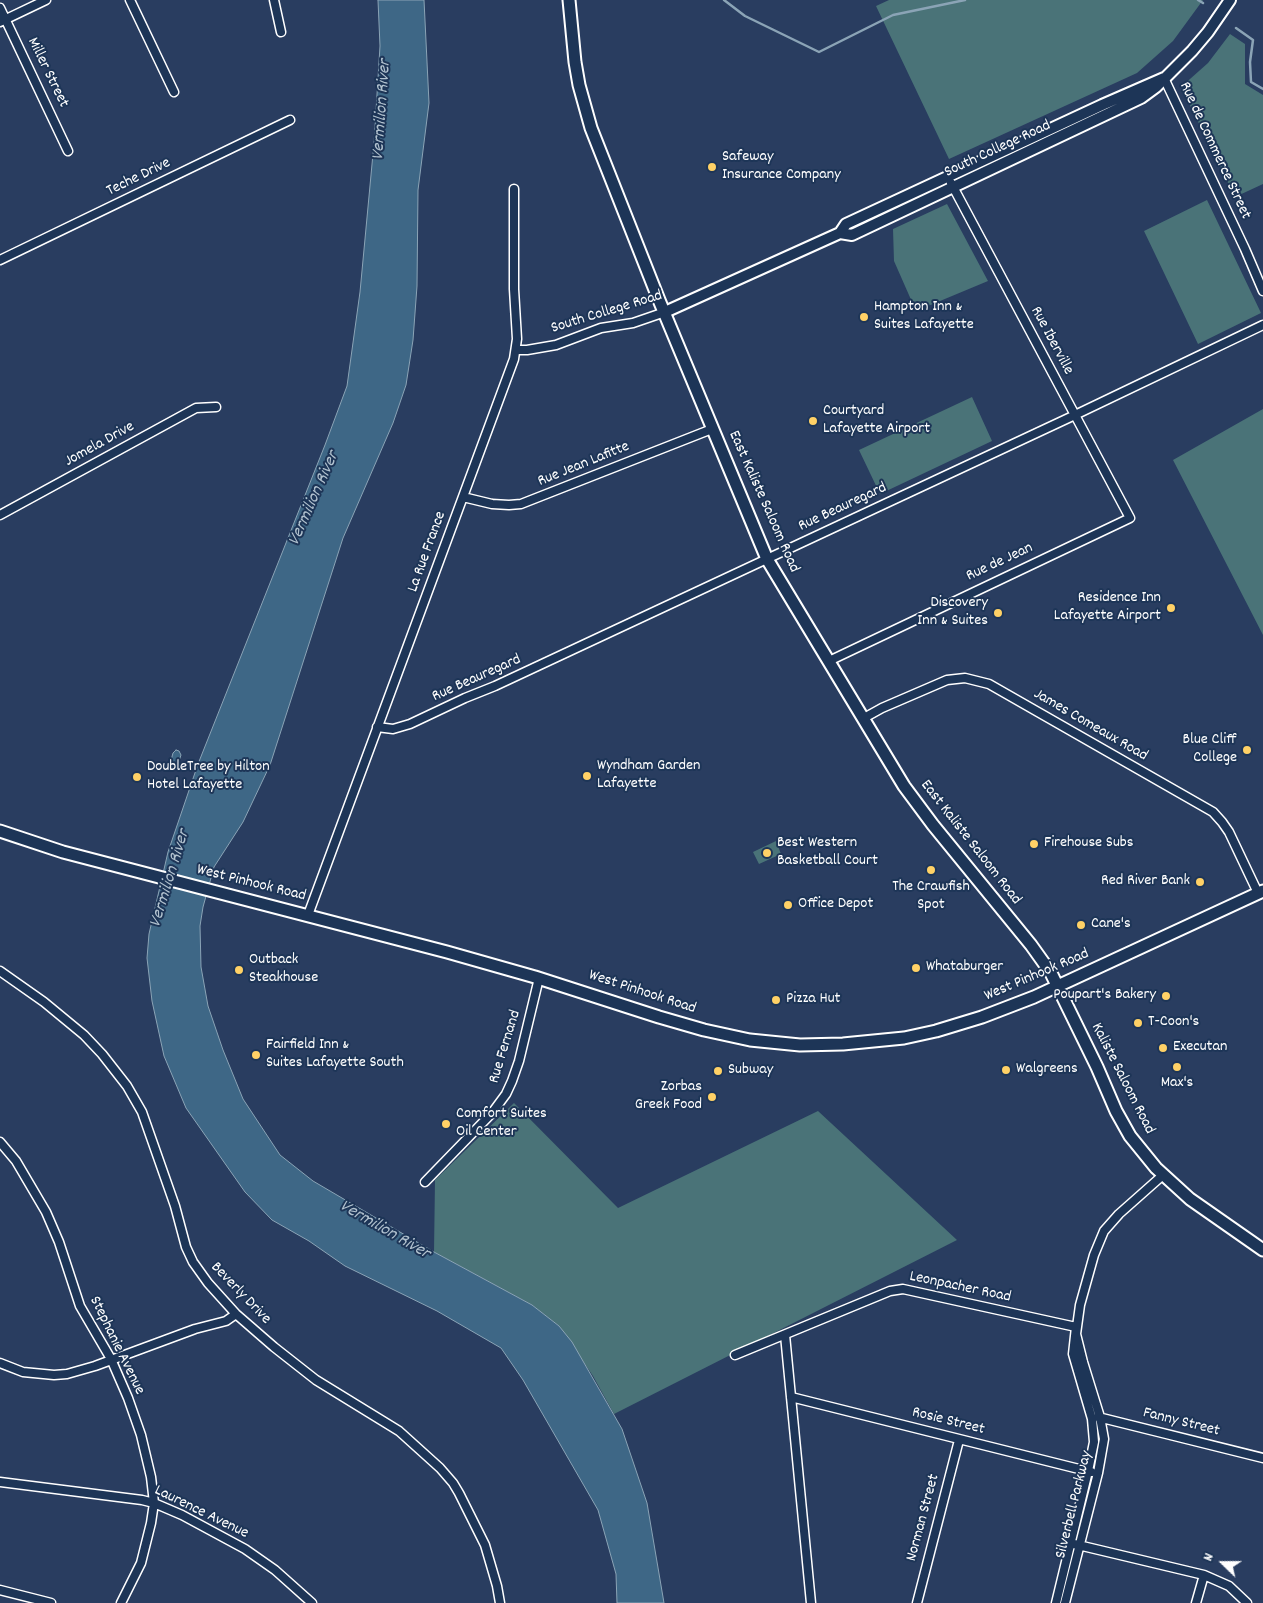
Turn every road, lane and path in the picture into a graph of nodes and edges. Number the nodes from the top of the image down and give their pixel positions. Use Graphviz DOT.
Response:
graph roads {
  1 [pos="46,0"];
  2 [pos="130,0"];
  3 [pos="274,0"];
  4 [pos="569,0"];
  5 [pos="1230,0"];
  6 [pos="0,8"];
  7 [pos="3,21"];
  8 [pos="281,32"];
  9 [pos="1164,78"];
  10 [pos="174,92"];
  11 [pos="290,120"];
  12 [pos="68,150"];
  13 [pos="947,177"];
  14 [pos="954,187"];
  15 [pos="514,189"];
  16 [pos="840,233"];
  17 [pos="0,260"];
  18 [pos="1263,291"];
  19 [pos="665,312"];
  20 [pos="1263,325"];
  21 [pos="517,350"];
  22 [pos="216,406"];
  23 [pos="1075,415"];
  24 [pos="712,429"];
  25 [pos="463,496"];
  26 [pos="0,515"];
  27 [pos="1130,518"];
  28 [pos="767,559"];
  29 [pos="829,661"];
  30 [pos="864,718"];
  31 [pos="378,726"];
  32 [pos="0,831"];
  33 [pos="1261,892"];
  34 [pos="308,915"];
  35 [pos="0,971"];
  36 [pos="539,978"];
  37 [pos="1058,986"];
  38 [pos="0,1142"];
  39 [pos="1163,1175"];
  40 [pos="425,1182"];
  41 [pos="1263,1250"];
  42 [pos="236,1314"];
  43 [pos="1076,1327"];
  44 [pos="786,1334"];
  45 [pos="735,1355"];
  46 [pos="111,1359"];
  47 [pos="0,1363"];
  48 [pos="791,1397"];
  49 [pos="1091,1416"];
  50 [pos="1100,1417"];
  51 [pos="959,1440"];
  52 [pos="1263,1458"];
  53 [pos="1088,1471"];
  54 [pos="1098,1473"];
  55 [pos="0,1482"];
  56 [pos="154,1503"];
  57 [pos="1071,1543"];
  58 [pos="1079,1545"];
  59 [pos="1204,1575"];
  60 [pos="0,1590"];
  61 [pos="51,1603"];
  62 [pos="121,1603"];
  63 [pos="312,1603"];
  64 [pos="500,1603"];
  65 [pos="811,1603"];
  66 [pos="917,1603"];
  67 [pos="1056,1603"];
  68 [pos="1065,1603"];
  69 [pos="1196,1603"];
  70 [pos="1247,1603"];
  1 -- 7 [label="street"];
  2 -- 10 [label="street"];
  3 -- 8 [label="street"];
  4 -- 19 [label="main road, East Kaliste Saloom Road"];
  5 -- 9 [label="street, South College Road"];
  6 -- 7 [label="street, Miller Street"];
  7 -- 12 [label="street, Miller Street"];
  9 -- 13 [label="street, South College Road"];
  9 -- 14 [label="street, South College Road"];
  9 -- 18 [label="street, Rue de Commerce Street"];
  11 -- 17 [label="street, Teche Drive"];
  13 -- 14 [label="street, Rue Iberville"];
  13 -- 16 [label="street, South College Road"];
  14 -- 16 [label="street, South College Road"];
  14 -- 23 [label="street, Rue Iberville"];
  15 -- 21 [label="street, La Rue France"];
  16 -- 19 [label="street, South College Road"];
  19 -- 21 [label="street, South College Road"];
  19 -- 24 [label="main road, East Kaliste Saloom Road"];
  20 -- 23 [label="street, Rue Beauregard"];
  21 -- 25 [label="street, La Rue France"];
  22 -- 26 [label="street, Jomela Drive"];
  23 -- 27 [label="street, Rue Iberville"];
  23 -- 28 [label="street, Rue Beauregard"];
  24 -- 25 [label="street, Rue Jean Lafitte"];
  24 -- 28 [label="main road, East Kaliste Saloom Road"];
  25 -- 31 [label="street, La Rue France"];
  27 -- 29 [label="street, Rue de Jean"];
  28 -- 29 [label="main road, East Kaliste Saloom Road"];
  28 -- 31 [label="street, Rue Beauregard"];
  29 -- 30 [label="main road, East Kaliste Saloom Road"];
  30 -- 33 [label="street, James Comeaux Road"];
  30 -- 37 [label="main road, East Kaliste Saloom Road"];
  31 -- 34 [label="street, La Rue France"];
  32 -- 34 [label="main road, West Pinhook Road"];
  33 -- 37 [label="main road, West Pinhook Road"];
  34 -- 36 [label="main road, West Pinhook Road"];
  35 -- 42 [label="street, Beverly Drive"];
  36 -- 37 [label="main road, West Pinhook Road"];
  36 -- 40 [label="street, Rue Fernand"];
  37 -- 39 [label="main road, Kaliste Saloom Road"];
  38 -- 46 [label="street, Stephanie Avenue"];
  39 -- 41 [label="main road, Kaliste Saloom Road"];
  39 -- 43 [label="street, Silverbell Parkway"];
  42 -- 46 [label="street"];
  42 -- 64 [label="street, Beverly Drive"];
  43 -- 44 [label="street, Leonpacher Road"];
  43 -- 49 [label="street, Silverbell Parkway"];
  43 -- 50 [label="street, Silverbell Parkway"];
  44 -- 45 [label="street, Leonpacher Road"];
  44 -- 48 [label="street"];
  46 -- 47 [label="street"];
  46 -- 56 [label="street, Stephanie Avenue"];
  48 -- 51 [label="street, Rosie Street"];
  48 -- 65 [label="street"];
  49 -- 50 [label="street, Fanny Street"];
  49 -- 53 [label="street, Silverbell Parkway"];
  50 -- 52 [label="street, Fanny Street"];
  50 -- 54 [label="street, Silverbell Parkway"];
  51 -- 53 [label="street, Rosie Street"];
  51 -- 66 [label="street, Norman Street"];
  53 -- 54 [label="street, Rosie Street"];
  53 -- 57 [label="street, Silverbell Parkway"];
  54 -- 58 [label="street, Silverbell Parkway"];
  55 -- 56 [label="street, Laurence Avenue"];
  56 -- 62 [label="street, Stephanie Avenue"];
  56 -- 63 [label="street, Laurence Avenue"];
  57 -- 58 [label="street"];
  57 -- 67 [label="street, Silverbell Parkway"];
  58 -- 59 [label="street"];
  58 -- 68 [label="street, Silverbell Parkway"];
  59 -- 69 [label="street"];
  59 -- 70 [label="street"];
  60 -- 61 [label="street"];
}
